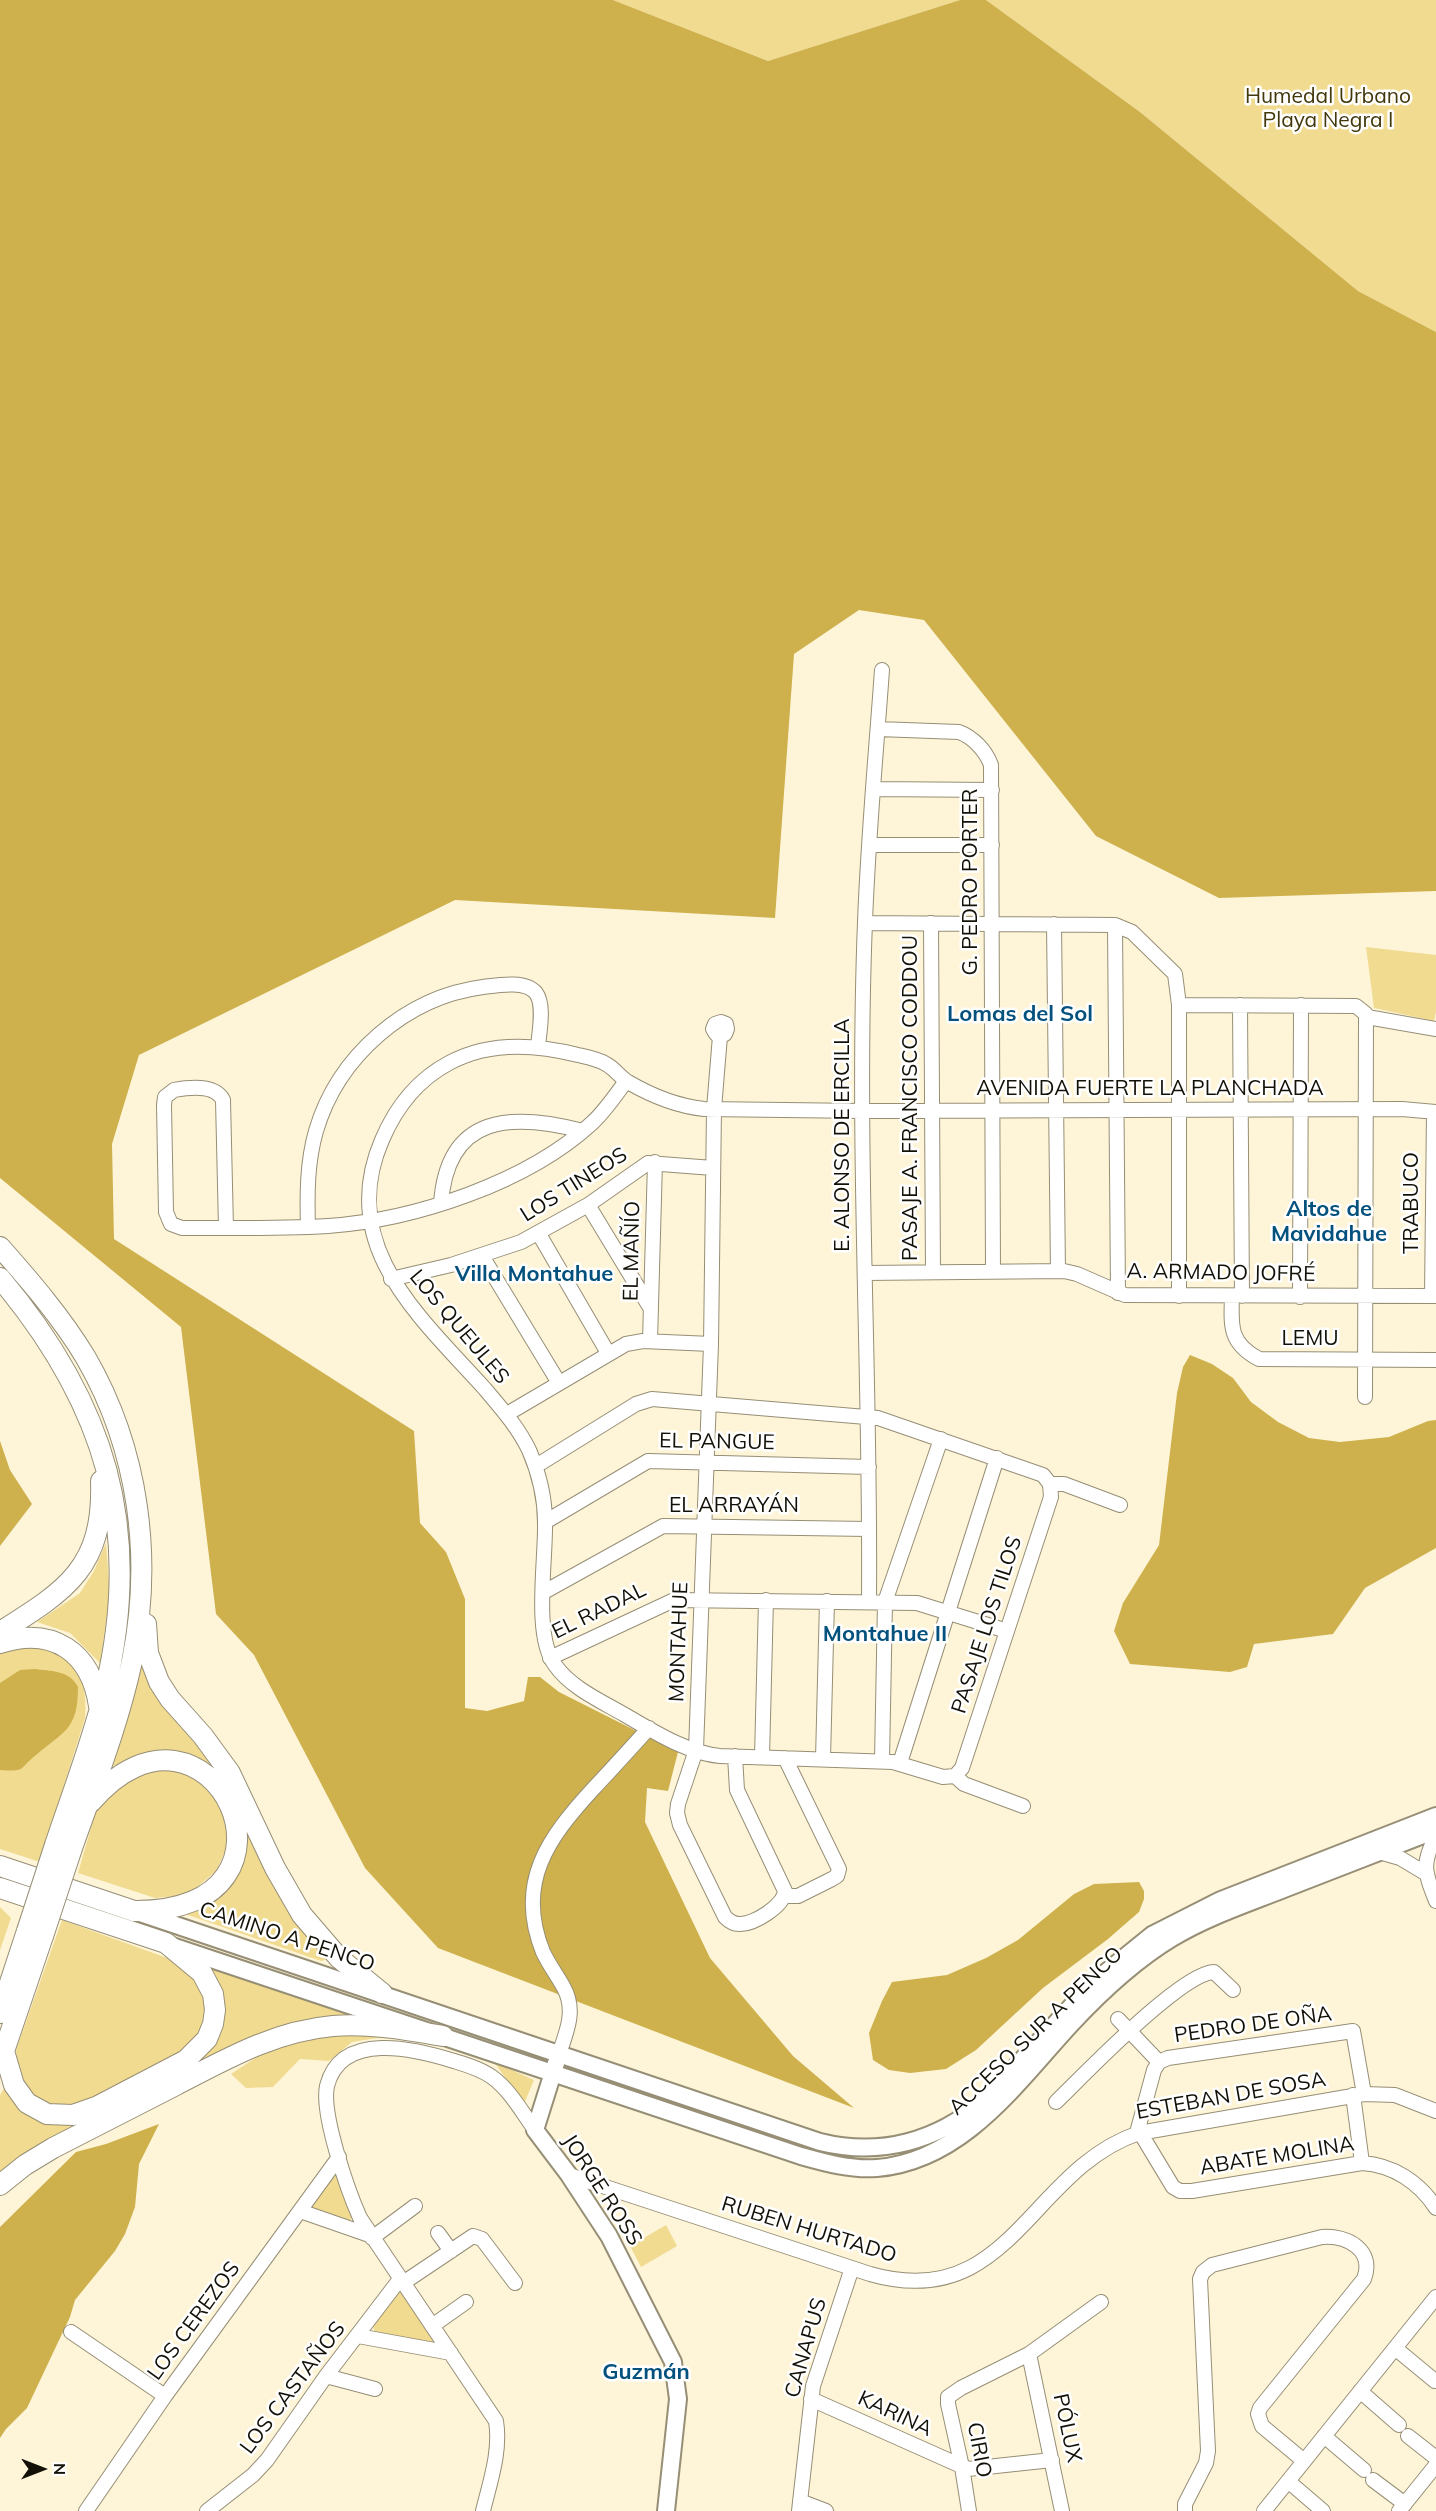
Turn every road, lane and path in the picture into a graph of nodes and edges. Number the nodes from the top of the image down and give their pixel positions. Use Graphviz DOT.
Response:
graph roads {
  1 [pos="882,670"];
  2 [pos="878,729"];
  3 [pos="874,789"];
  4 [pos="992,790"];
  5 [pos="870,845"];
  6 [pos="992,845"];
  7 [pos="865,923"];
  8 [pos="932,923"];
  9 [pos="993,923"];
  10 [pos="1054,924"];
  11 [pos="1115,926"];
  12 [pos="1179,1005"];
  13 [pos="1240,1005"];
  14 [pos="1301,1005"];
  15 [pos="1367,1017"];
  16 [pos="1436,1029"];
  17 [pos="720,1036"];
  18 [pos="538,1047"];
  19 [pos="627,1081"];
  20 [pos="714,1109"];
  21 [pos="1116,1109"];
  22 [pos="1178,1109"];
  23 [pos="1240,1110"];
  24 [pos="1302,1110"];
  25 [pos="1366,1110"];
  26 [pos="932,1111"];
  27 [pos="993,1111"];
  28 [pos="1056,1111"];
  29 [pos="864,1112"];
  30 [pos="1435,1112"];
  31 [pos="584,1131"];
  32 [pos="655,1162"];
  33 [pos="713,1168"];
  34 [pos="441,1204"];
  35 [pos="588,1205"];
  36 [pos="370,1220"];
  37 [pos="308,1227"];
  38 [pos="226,1228"];
  39 [pos="539,1234"];
  40 [pos="0,1247"];
  41 [pos="482,1256"];
  42 [pos="993,1271"];
  43 [pos="1058,1271"];
  44 [pos="933,1272"];
  45 [pos="865,1273"];
  46 [pos="0,1278"];
  47 [pos="391,1279"];
  48 [pos="1118,1293"];
  49 [pos="1179,1296"];
  50 [pos="1237,1296"];
  51 [pos="1365,1296"];
  52 [pos="1434,1296"];
  53 [pos="1300,1297"];
  54 [pos="651,1309"];
  55 [pos="651,1341"];
  56 [pos="711,1344"];
  57 [pos="608,1353"];
  58 [pos="1365,1360"];
  59 [pos="1436,1360"];
  60 [pos="559,1383"];
  61 [pos="1365,1397"];
  62 [pos="709,1405"];
  63 [pos="507,1414"];
  64 [pos="868,1417"];
  65 [pos="93,1425"];
  66 [pos="941,1439"];
  67 [pos="997,1458"];
  68 [pos="707,1462"];
  69 [pos="536,1466"];
  70 [pos="869,1467"];
  71 [pos="1050,1484"];
  72 [pos="1120,1504"];
  73 [pos="545,1522"];
  74 [pos="705,1526"];
  75 [pos="869,1529"];
  76 [pos="142,1583"];
  77 [pos="544,1592"];
  78 [pos="702,1598"];
  79 [pos="766,1600"];
  80 [pos="827,1601"];
  81 [pos="868,1601"];
  82 [pos="885,1602"];
  83 [pos="948,1612"];
  84 [pos="1007,1631"];
  85 [pos="0,1632"];
  86 [pos="0,1643"];
  87 [pos="550,1658"];
  88 [pos="100,1711"];
  89 [pos="649,1728"];
  90 [pos="696,1750"];
  91 [pos="735,1756"];
  92 [pos="762,1757"];
  93 [pos="785,1758"];
  94 [pos="823,1759"];
  95 [pos="882,1761"];
  96 [pos="900,1763"];
  97 [pos="955,1776"];
  98 [pos="1023,1806"];
  99 [pos="86,1809"];
  100 [pos="1436,1816"];
  101 [pos="1436,1830"];
  102 [pos="1436,1836"];
  103 [pos="63,1848"];
  104 [pos="1379,1852"];
  105 [pos="0,1866"];
  106 [pos="1425,1872"];
  107 [pos="0,1888"];
  108 [pos="785,1896"];
  109 [pos="1436,1902"];
  110 [pos="134,1911"];
  111 [pos="35,1933"];
  112 [pos="166,1943"];
  113 [pos="1233,1990"];
  114 [pos="5,1991"];
  115 [pos="382,1993"];
  116 [pos="0,2013"];
  117 [pos="1118,2019"];
  118 [pos="1129,2030"];
  119 [pos="443,2036"];
  120 [pos="559,2054"];
  121 [pos="2,2057"];
  122 [pos="1159,2062"];
  123 [pos="553,2073"];
  124 [pos="1358,2094"];
  125 [pos="1056,2102"];
  126 [pos="1436,2111"];
  127 [pos="535,2130"];
  128 [pos="1139,2133"];
  129 [pos="339,2157"];
  130 [pos="1362,2163"];
  131 [pos="569,2175"];
  132 [pos="0,2185"];
  133 [pos="1050,2196"];
  134 [pos="415,2206"];
  135 [pos="1436,2208"];
  136 [pos="300,2211"];
  137 [pos="438,2233"];
  138 [pos="370,2236"];
  139 [pos="451,2251"];
  140 [pos="852,2268"];
  141 [pos="402,2281"];
  142 [pos="515,2283"];
  143 [pos="466,2301"];
  144 [pos="1101,2302"];
  145 [pos="1434,2303"];
  146 [pos="432,2326"];
  147 [pos="71,2332"];
  148 [pos="358,2336"];
  149 [pos="1395,2348"];
  150 [pos="451,2353"];
  151 [pos="1029,2354"];
  152 [pos="326,2376"];
  153 [pos="1435,2381"];
  154 [pos="375,2389"];
  155 [pos="1360,2391"];
  156 [pos="165,2396"];
  157 [pos="812,2398"];
  158 [pos="1324,2436"];
  159 [pos="1436,2457"];
  160 [pos="1052,2460"];
  161 [pos="1304,2461"];
  162 [pos="1436,2465"];
  163 [pos="962,2467"];
  164 [pos="1288,2481"];
  165 [pos="800,2506"];
  166 [pos="1402,2507"];
  167 [pos="86,2511"];
  168 [pos="207,2511"];
  169 [pos="483,2511"];
  170 [pos="666,2511"];
  171 [pos="826,2511"];
  172 [pos="969,2511"];
  173 [pos="1062,2511"];
  174 [pos="1185,2511"];
  175 [pos="1264,2511"];
  176 [pos="1323,2511"];
  1 -- 2 [label="street, E. ALONSO DE ERCILLA"];
  2 -- 3 [label="street, E. ALONSO DE ERCILLA"];
  2 -- 4 [label="street, G. PEDRO PORTER"];
  3 -- 4 [label="street"];
  3 -- 5 [label="street, E. ALONSO DE ERCILLA"];
  4 -- 6 [label="street, G. PEDRO PORTER"];
  5 -- 6 [label="street"];
  5 -- 7 [label="street, E. ALONSO DE ERCILLA"];
  6 -- 9 [label="street, G. PEDRO PORTER"];
  7 -- 8 [label="street"];
  7 -- 29 [label="street, E. ALONSO DE ERCILLA"];
  8 -- 9 [label="street"];
  8 -- 26 [label="street, PASAJE A. FRANCISCO CODDOU"];
  9 -- 10 [label="street"];
  9 -- 27 [label="street, G. PEDRO PORTER"];
  10 -- 11 [label="street"];
  10 -- 28 [label="street"];
  11 -- 12 [label="street"];
  11 -- 21 [label="street"];
  12 -- 13 [label="street"];
  12 -- 22 [label="street"];
  13 -- 14 [label="street"];
  13 -- 23 [label="street, LEMU"];
  14 -- 15 [label="street"];
  14 -- 24 [label="street"];
  15 -- 16 [label="street"];
  15 -- 25 [label="street"];
  17 -- 20 [label="street, MONTAHUE"];
  18 -- 19 [label="street, LOS QUEULES"];
  18 -- 36 [label="street, LOS QUEULES"];
  18 -- 37 [label="street"];
  19 -- 20 [label="street, LOS QUEULES"];
  19 -- 31 [label="street"];
  20 -- 29 [label="street, LOS QUEULES"];
  20 -- 33 [label="street, MONTAHUE"];
  21 -- 22 [label="street, AVENIDA FUERTE LA PLANCHADA"];
  21 -- 28 [label="street, AVENIDA FUERTE LA PLANCHADA"];
  21 -- 48 [label="street"];
  22 -- 23 [label="street, AVENIDA FUERTE LA PLANCHADA"];
  22 -- 49 [label="street"];
  23 -- 24 [label="street, AVENIDA FUERTE LA PLANCHADA"];
  23 -- 50 [label="street, LEMU"];
  24 -- 25 [label="street, AVENIDA FUERTE LA PLANCHADA"];
  24 -- 53 [label="street"];
  25 -- 30 [label="street, AVENIDA FUERTE LA PLANCHADA"];
  25 -- 51 [label="street"];
  26 -- 27 [label="street, AVENIDA FUERTE LA PLANCHADA"];
  26 -- 29 [label="street, AVENIDA FUERTE LA PLANCHADA"];
  26 -- 44 [label="street, PASAJE A. FRANCISCO CODDOU"];
  27 -- 28 [label="street, AVENIDA FUERTE LA PLANCHADA"];
  27 -- 42 [label="street, G. PEDRO PORTER"];
  28 -- 43 [label="street"];
  29 -- 45 [label="street, E. ALONSO DE ERCILLA"];
  30 -- 52 [label="street, TRABUCO"];
  31 -- 34 [label="street"];
  31 -- 34 [label="street"];
  32 -- 33 [label="street, LOS TINEOS"];
  32 -- 35 [label="street, LOS TINEOS"];
  32 -- 54 [label="street, EL MAÑÍO"];
  33 -- 56 [label="street, MONTAHUE"];
  34 -- 36 [label="street"];
  35 -- 39 [label="street, LOS TINEOS"];
  35 -- 54 [label="street"];
  36 -- 37 [label="street"];
  36 -- 47 [label="street, LOS QUEULES"];
  37 -- 38 [label="street"];
  38 -- 38 [label="street"];
  39 -- 41 [label="street, LOS TINEOS"];
  39 -- 57 [label="street"];
  40 -- 76 [label="highway"];
  41 -- 47 [label="street, LOS TINEOS"];
  41 -- 60 [label="street"];
  42 -- 43 [label="street, A. ARMADO JOFRÉ"];
  42 -- 44 [label="street, A. ARMADO JOFRÉ"];
  43 -- 48 [label="street, A. ARMADO JOFRÉ"];
  44 -- 45 [label="street, A. ARMADO JOFRÉ"];
  45 -- 64 [label="street, E. ALONSO DE ERCILLA"];
  46 -- 65 [label="highway"];
  47 -- 63 [label="street, LOS QUEULES"];
  48 -- 49 [label="street, A. ARMADO JOFRÉ"];
  49 -- 50 [label="street, A. ARMADO JOFRÉ"];
  50 -- 53 [label="street, A. ARMADO JOFRÉ"];
  50 -- 58 [label="street, LEMU"];
  51 -- 52 [label="street, A. ARMADO JOFRÉ"];
  51 -- 53 [label="street, A. ARMADO JOFRÉ"];
  51 -- 58 [label="street"];
  54 -- 55 [label="street, EL MAÑÍO"];
  55 -- 56 [label="street"];
  55 -- 57 [label="street"];
  56 -- 62 [label="street, MONTAHUE"];
  57 -- 60 [label="street"];
  58 -- 59 [label="street, LEMU"];
  58 -- 61 [label="street"];
  60 -- 63 [label="street"];
  62 -- 64 [label="street"];
  62 -- 68 [label="street, MONTAHUE"];
  62 -- 69 [label="street"];
  63 -- 69 [label="street, LOS QUEULES"];
  64 -- 66 [label="street"];
  64 -- 70 [label="street, E. ALONSO DE ERCILLA"];
  65 -- 85 [label="highway"];
  65 -- 88 [label="highway"];
  66 -- 67 [label="street"];
  66 -- 82 [label="street"];
  67 -- 71 [label="street"];
  67 -- 83 [label="street"];
  68 -- 70 [label="street, EL PANGUE"];
  68 -- 73 [label="street, EL PANGUE"];
  68 -- 74 [label="street, MONTAHUE"];
  69 -- 73 [label="street, LOS QUEULES"];
  70 -- 75 [label="street, E. ALONSO DE ERCILLA"];
  71 -- 72 [label="street"];
  71 -- 84 [label="street, PASAJE LOS TILOS"];
  73 -- 77 [label="street, LOS QUEULES"];
  74 -- 75 [label="street, EL ARRAYÁN"];
  74 -- 77 [label="street, EL ARRAYÁN"];
  74 -- 78 [label="street, MONTAHUE"];
  75 -- 81 [label="street, E. ALONSO DE ERCILLA"];
  76 -- 99 [label="highway"];
  76 -- 115 [label="highway"];
  77 -- 87 [label="street, LOS QUEULES"];
  78 -- 79 [label="street, EL RADAL"];
  78 -- 87 [label="street, EL RADAL"];
  78 -- 90 [label="street, MONTAHUE"];
  79 -- 80 [label="street, EL RADAL"];
  79 -- 92 [label="street"];
  80 -- 81 [label="street, EL RADAL"];
  80 -- 94 [label="street"];
  81 -- 82 [label="street, EL RADAL"];
  82 -- 83 [label="street, EL RADAL"];
  82 -- 95 [label="street"];
  83 -- 84 [label="street, EL RADAL"];
  83 -- 96 [label="street"];
  84 -- 97 [label="street, PASAJE LOS TILOS"];
  86 -- 88 [label="highway"];
  87 -- 89 [label="street, LOS QUEULES"];
  88 -- 103 [label="highway"];
  89 -- 90 [label="street, MONTAHUE"];
  89 -- 120 [label="street, MONTAHUE"];
  90 -- 91 [label="street"];
  90 -- 108 [label="street"];
  91 -- 92 [label="street"];
  91 -- 108 [label="street"];
  92 -- 93 [label="street"];
  93 -- 94 [label="street"];
  93 -- 108 [label="street"];
  94 -- 95 [label="street"];
  95 -- 96 [label="street"];
  96 -- 97 [label="street"];
  97 -- 98 [label="street"];
  99 -- 103 [label="highway"];
  99 -- 110 [label="highway"];
  100 -- 120 [label="main road, ACCESO SUR A PENCO"];
  101 -- 104 [label="main road, ACCESO SUR A PENCO"];
  102 -- 106 [label="street"];
  103 -- 111 [label="highway, bridge"];
  104 -- 106 [label="street"];
  104 -- 123 [label="main road, ACCESO SUR A PENCO"];
  105 -- 110 [label="highway, CAMINO A PENCO"];
  106 -- 109 [label="street"];
  107 -- 112 [label="highway, CAMINO A PENCO"];
  110 -- 115 [label="main road, CAMINO A PENCO"];
  111 -- 114 [label="highway"];
  111 -- 121 [label="highway"];
  112 -- 119 [label="main road, CAMINO A PENCO"];
  112 -- 121 [label="highway"];
  113 -- 118 [label="street"];
  114 -- 116 [label="highway"];
  115 -- 120 [label="main road, CAMINO A PENCO"];
  117 -- 118 [label="street, PEDRO DE OÑA"];
  118 -- 122 [label="street, PEDRO DE OÑA"];
  118 -- 125 [label="street"];
  119 -- 123 [label="main road, CAMINO A PENCO"];
  119 -- 132 [label="highway"];
  120 -- 123 [label="main road"];
  122 -- 124 [label="street, PEDRO DE OÑA"];
  122 -- 128 [label="street, PEDRO DE OÑA"];
  123 -- 127 [label="main road"];
  124 -- 126 [label="street, ESTEBAN DE SOSA"];
  124 -- 128 [label="street, ESTEBAN DE SOSA"];
  124 -- 130 [label="street"];
  127 -- 129 [label="street, JORGE ROSS"];
  127 -- 131 [label="main road, JORGE ROSS"];
  128 -- 130 [label="street, ABATE MOLINA"];
  128 -- 133 [label="street, ESTEBAN DE SOSA"];
  129 -- 136 [label="street, LOS CEREZOS"];
  129 -- 138 [label="street"];
  130 -- 135 [label="street, ABATE MOLINA"];
  131 -- 140 [label="street, RUBEN HURTADO"];
  131 -- 170 [label="main road, JORGE ROSS"];
  133 -- 140 [label="street, RUBEN HURTADO"];
  134 -- 138 [label="street"];
  136 -- 138 [label="street"];
  136 -- 156 [label="street, LOS CEREZOS"];
  137 -- 139 [label="street"];
  138 -- 141 [label="street"];
  139 -- 141 [label="street, LOS CASTAÑOS"];
  139 -- 142 [label="street, LOS CASTAÑOS"];
  140 -- 157 [label="street, CANAPUS"];
  141 -- 146 [label="street"];
  141 -- 148 [label="street, LOS CASTAÑOS"];
  143 -- 146 [label="street"];
  144 -- 151 [label="street"];
  145 -- 149 [label="street"];
  146 -- 150 [label="street"];
  147 -- 156 [label="street"];
  148 -- 150 [label="street"];
  148 -- 152 [label="street, LOS CASTAÑOS"];
  149 -- 153 [label="street"];
  149 -- 155 [label="street"];
  150 -- 169 [label="street"];
  151 -- 160 [label="street, PÓLUX"];
  151 -- 163 [label="street, CIRIO"];
  152 -- 154 [label="street"];
  152 -- 168 [label="street, LOS CASTAÑOS"];
  155 -- 158 [label="street"];
  155 -- 159 [label="street"];
  156 -- 167 [label="street, LOS CEREZOS"];
  157 -- 163 [label="street, KARINA"];
  157 -- 165 [label="street, CANAPUS"];
  158 -- 161 [label="street"];
  158 -- 166 [label="street"];
  160 -- 163 [label="street"];
  160 -- 173 [label="street, PÓLUX"];
  161 -- 164 [label="street"];
  161 -- 174 [label="street"];
  162 -- 166 [label="street"];
  163 -- 172 [label="street, CIRIO"];
  164 -- 175 [label="street"];
  164 -- 176 [label="street"];
  165 -- 171 [label="street"];
}
